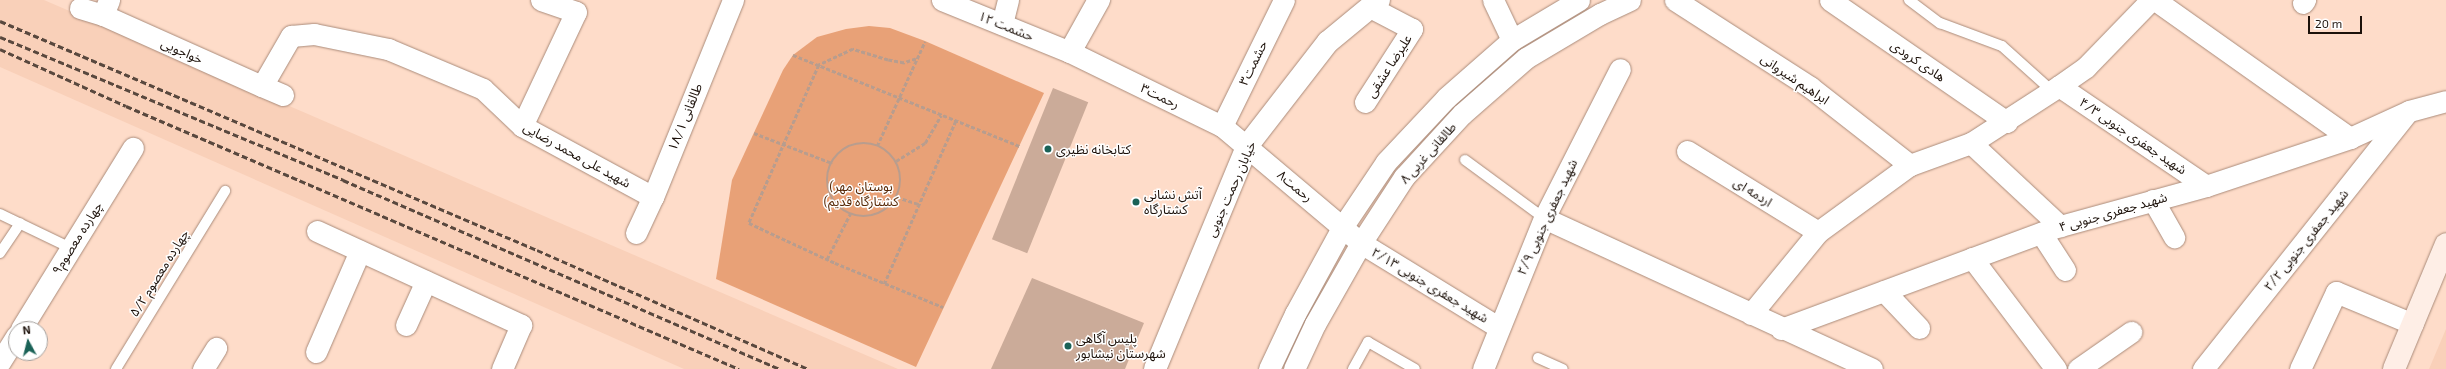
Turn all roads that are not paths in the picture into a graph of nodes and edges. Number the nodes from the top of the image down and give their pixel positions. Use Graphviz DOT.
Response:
graph roads {
  1 [pos="541,0"];
  2 [pos="733,0"];
  3 [pos="942,0"];
  4 [pos="1008,0"];
  5 [pos="1099,0"];
  6 [pos="1284,0"];
  7 [pos="1492,0"];
  8 [pos="1579,0"];
  9 [pos="1630,0"];
  10 [pos="1675,0"];
  11 [pos="1830,0"];
  12 [pos="1910,0"];
  13 [pos="2151,0"];
  14 [pos="2156,0"];
  15 [pos="1374,3"];
  16 [pos="578,6"];
  17 [pos="80,8"];
  18 [pos="106,8"];
  19 [pos="1002,24"];
  20 [pos="1512,40"];
  21 [pos="1070,52"];
  22 [pos="1620,69"];
  23 [pos="1476,71"];
  24 [pos="262,86"];
  25 [pos="1493,88"];
  26 [pos="2056,88"];
  27 [pos="284,95"];
  28 [pos="2446,100"];
  29 [pos="1365,102"];
  30 [pos="2409,111"];
  31 [pos="2007,122"];
  32 [pos="522,126"];
  33 [pos="1222,126"];
  34 [pos="2350,138"];
  35 [pos="1971,143"];
  36 [pos="1248,145"];
  37 [pos="133,148"];
  38 [pos="1687,151"];
  39 [pos="1465,160"];
  40 [pos="1910,165"];
  41 [pos="2206,186"];
  42 [pos="225,191"];
  43 [pos="653,197"];
  44 [pos="2153,200"];
  45 [pos="0,214"];
  46 [pos="1544,218"];
  47 [pos="20,223"];
  48 [pos="1343,226"];
  49 [pos="2050,229"];
  50 [pos="317,231"];
  51 [pos="636,232"];
  52 [pos="1818,232"];
  53 [pos="2174,237"];
  54 [pos="1361,243"];
  55 [pos="2446,244"];
  56 [pos="71,248"];
  57 [pos="360,251"];
  58 [pos="0,253"];
  59 [pos="1972,258"];
  60 [pos="2065,270"];
  61 [pos="426,281"];
  62 [pos="1884,291"];
  63 [pos="1751,314"];
  64 [pos="26,321"];
  65 [pos="2413,324"];
  66 [pos="406,325"];
  67 [pos="1498,327"];
  68 [pos="1919,328"];
  69 [pos="1781,329"];
  70 [pos="2131,332"];
  71 [pos="216,348"];
  72 [pos="8,349"];
  73 [pos="316,352"];
  74 [pos="1538,358"];
  75 [pos="0,362"];
  76 [pos="116,369"];
  77 [pos="204,369"];
  78 [pos="502,369"];
  79 [pos="1155,369"];
  80 [pos="1269,369"];
  81 [pos="1294,369"];
  82 [pos="1353,369"];
  83 [pos="1415,369"];
  84 [pos="1482,369"];
  85 [pos="1563,369"];
  86 [pos="1872,369"];
  87 [pos="2056,369"];
  88 [pos="2078,369"];
  89 [pos="2203,369"];
  90 [pos="2300,369"];
  91 [pos="2394,369"];
  1 -- 16 [label="street"];
  2 -- 43 [label="street, طالقانی ۱۸/۱"];
  3 -- 19 [label="street, حشمت ۱۲"];
  4 -- 19 [label="street"];
  5 -- 21 [label="street"];
  6 -- 33 [label="street, حشمت۳"];
  7 -- 20 [label="street"];
  8 -- 20 [label="street, طالقانی غربی ۸"];
  9 -- 25 [label="street, طالقانی غربی ۸"];
  10 -- 40 [label="street, ابراهیم شیروانی"];
  11 -- 31 [label="street, هادی کرودی"];
  12 -- 26 [label="lane"];
  13 -- 26 [label="street"];
  14 -- 34 [label="street"];
  15 -- 29 [label="street, علیرضا عشقی"];
  15 -- 36 [label="street, خیابان رحمت جنوبی"];
  16 -- 32 [label="street"];
  17 -- 18 [label="street, خواجویی"];
  18 -- 24 [label="street, خواجویی"];
  19 -- 21 [label="street, حشمت ۱۲"];
  20 -- 23 [label="street, طالقانی غربی ۸"];
  21 -- 33 [label="street, رحمت۳"];
  22 -- 46 [label="street, شهید جعفری جنوبی ۲/۹"];
  23 -- 25 [label="street"];
  23 -- 48 [label="street, طالقانی غربی ۸"];
  24 -- 27 [label="street"];
  24 -- 32 [label="street, شهید علی محمد رضایی"];
  25 -- 54 [label="street, طالقانی غربی ۸"];
  26 -- 31 [label="street"];
  26 -- 41 [label="street, شهید جعفری جنوبی ۴/۳"];
  28 -- 30 [label="street, شهید جعفری جنوبی ۴"];
  30 -- 34 [label="street, شهید جعفری جنوبی ۴"];
  30 -- 89 [label="street, شهید جعفری جنوبی ۲/۲"];
  31 -- 35 [label="street"];
  32 -- 43 [label="street, شهید علی محمد رضایی"];
  33 -- 36 [label="street, رحمت۳"];
  34 -- 41 [label="street, شهید جعفری جنوبی ۴"];
  35 -- 40 [label="street"];
  35 -- 49 [label="street"];
  36 -- 48 [label="street, رحمت۸"];
  36 -- 79 [label="street, خیابان رحمت جنوبی"];
  37 -- 56 [label="street, چهارده معصوم۹"];
  38 -- 52 [label="street, اردمه ای"];
  39 -- 46 [label="lane"];
  40 -- 52 [label="street"];
  41 -- 44 [label="street, شهید جعفری جنوبی ۴"];
  42 -- 76 [label="lane, چهارده معصوم ۵/۲"];
  43 -- 51 [label="street, طالقانی ۱۸/۱"];
  44 -- 49 [label="street, شهید جعفری جنوبی ۴"];
  44 -- 53 [label="street"];
  45 -- 47 [label="lane"];
  46 -- 63 [label="street"];
  46 -- 67 [label="street, شهید جعفری جنوبی ۲/۹"];
  47 -- 56 [label="lane"];
  47 -- 58 [label="lane"];
  48 -- 54 [label="street, رحمت۸"];
  48 -- 80 [label="street, طالقانی غربی ۸"];
  49 -- 59 [label="street, شهید جعفری جنوبی ۴"];
  49 -- 60 [label="street"];
  50 -- 57 [label="street"];
  52 -- 63 [label="street"];
  54 -- 67 [label="street, شهید جعفری جنوبی ۲/۱۳"];
  54 -- 81 [label="street, طالقانی غربی ۸"];
  55 -- 65 [label="main road"];
  56 -- 64 [label="street, چهارده معصوم۹"];
  57 -- 61 [label="street"];
  57 -- 73 [label="street"];
  59 -- 62 [label="street, شهید جعفری جنوبی ۴"];
  59 -- 87 [label="street"];
  61 -- 66 [label="street"];
  61 -- 78 [label="street"];
  62 -- 68 [label="street"];
  62 -- 69 [label="street, شهید جعفری جنوبی ۴"];
  63 -- 69 [label="street"];
  65 -- 90 [label="street"];
  65 -- 91 [label="main road"];
  67 -- 84 [label="street, شهید جعفری جنوبی ۲/۹"];
  69 -- 86 [label="street"];
  70 -- 88 [label="street"];
  71 -- 77 [label="street"];
  72 -- 75 [label="street"];
  74 -- 85 [label="lane"];
  82 -- 83 [label="lane"];
}
